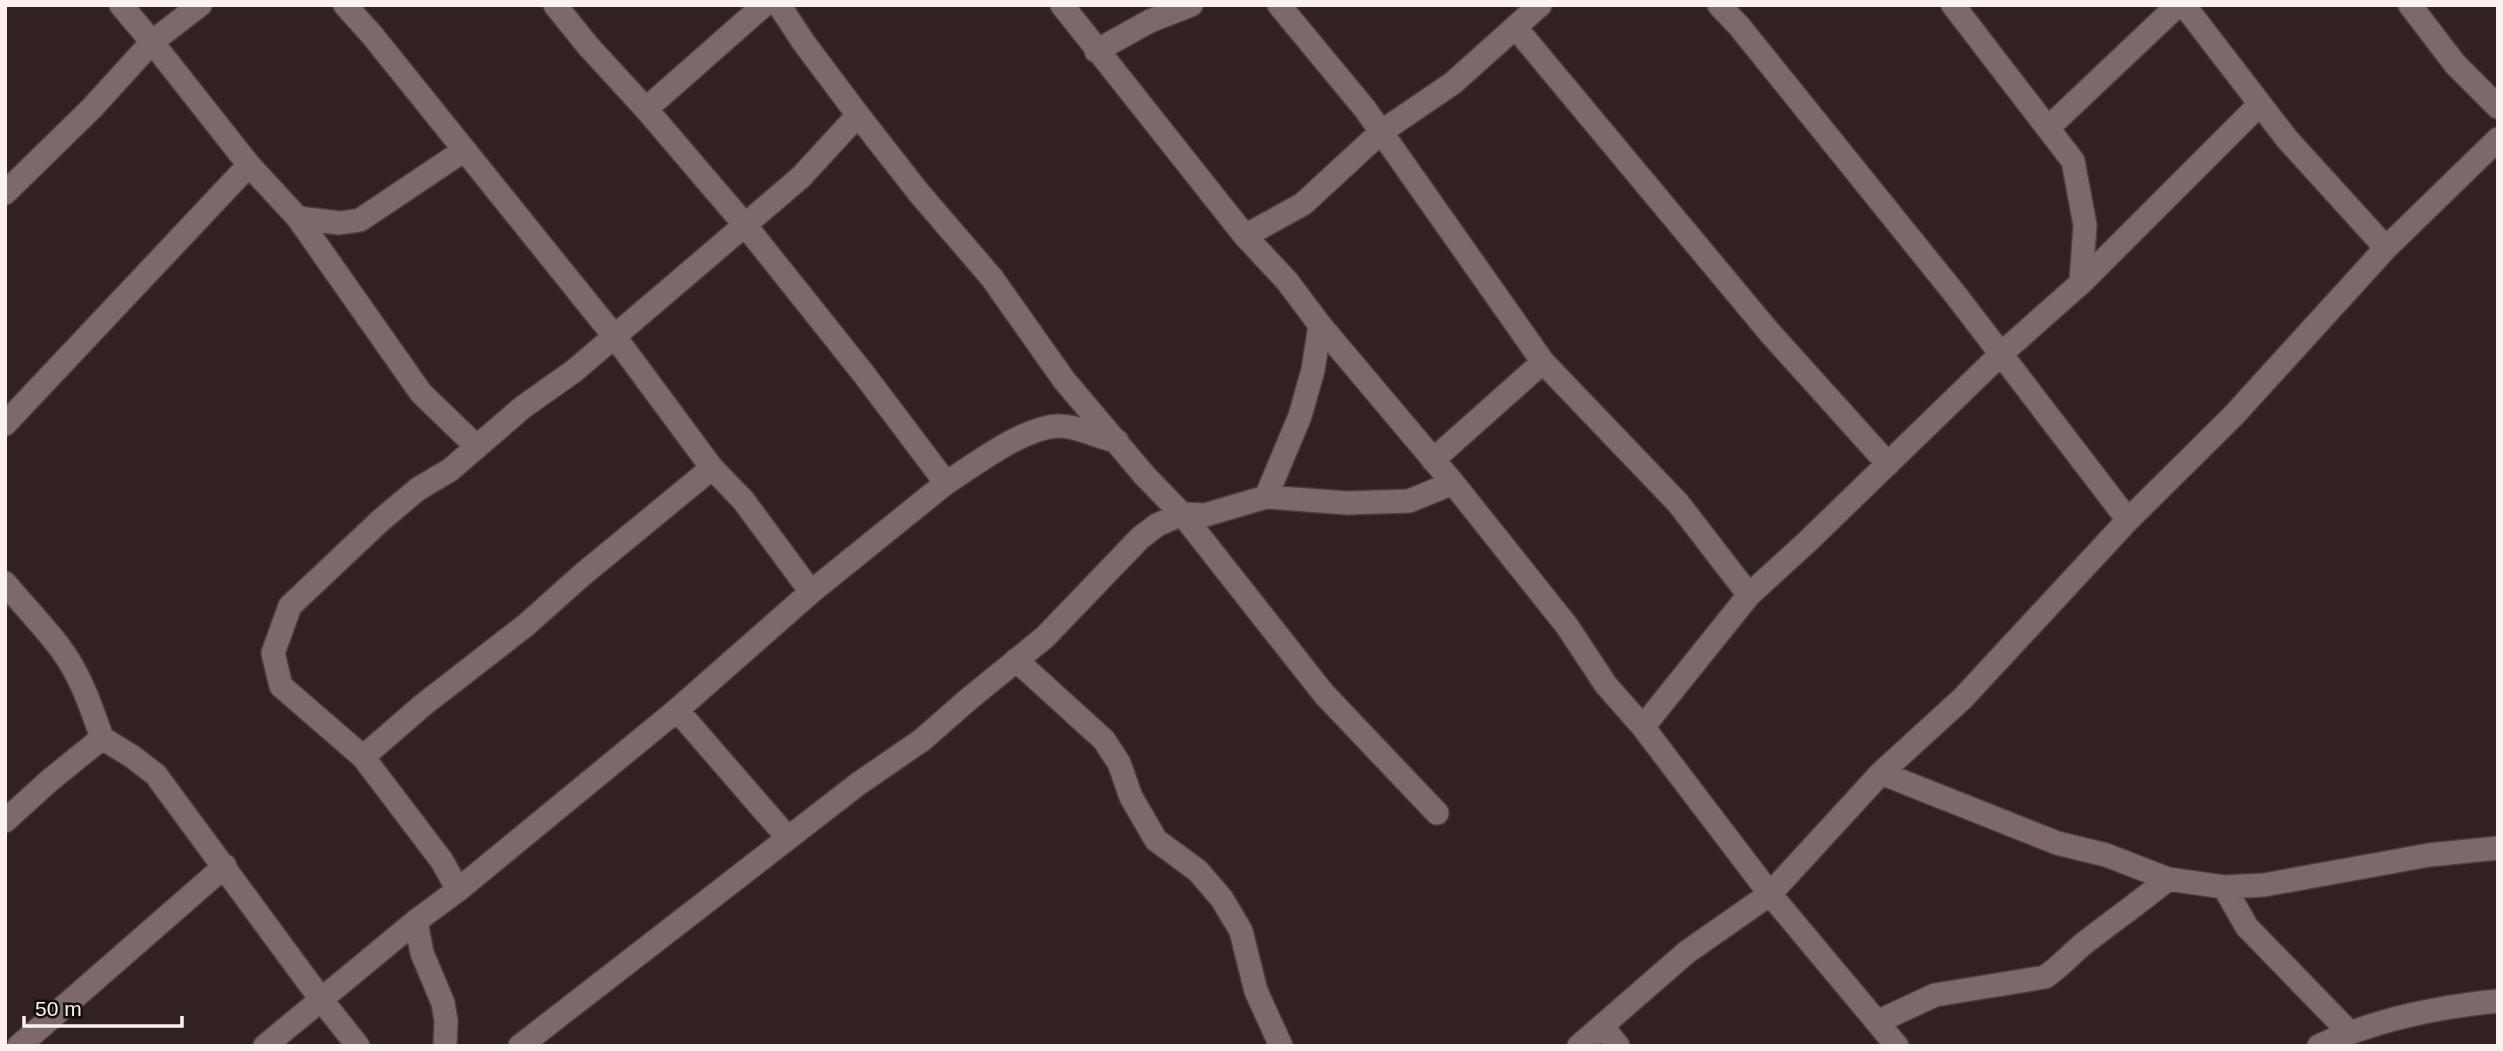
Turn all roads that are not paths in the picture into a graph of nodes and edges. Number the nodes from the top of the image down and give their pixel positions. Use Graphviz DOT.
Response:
graph roads {
  1 [pos="121,5"];
  2 [pos="200,5"];
  3 [pos="345,5"];
  4 [pos="555,5"];
  5 [pos="764,5"];
  6 [pos="779,5"];
  7 [pos="1062,5"];
  8 [pos="1191,5"];
  9 [pos="1279,5"];
  10 [pos="1541,5"];
  11 [pos="1719,5"];
  12 [pos="1953,5"];
  13 [pos="2178,5"];
  14 [pos="2184,5"];
  15 [pos="2410,5"];
  16 [pos="1516,28"];
  17 [pos="152,42"];
  18 [pos="1096,51"];
  19 [pos="2260,104"];
  20 [pos="2498,107"];
  21 [pos="646,109"];
  22 [pos="858,116"];
  23 [pos="2048,128"];
  24 [pos="1381,132"];
  25 [pos="2498,139"];
  26 [pos="463,151"];
  27 [pos="249,165"];
  28 [pos="5,193"];
  29 [pos="298,218"];
  30 [pos="745,225"];
  31 [pos="1245,236"];
  32 [pos="2386,248"];
  33 [pos="2081,283"];
  34 [pos="1320,325"];
  35 [pos="615,337"];
  36 [pos="2001,354"];
  37 [pos="1543,362"];
  38 [pos="5,424"];
  39 [pos="1117,441"];
  40 [pos="477,447"];
  41 [pos="1433,460"];
  42 [pos="1888,464"];
  43 [pos="712,468"];
  44 [pos="946,483"];
  45 [pos="1453,483"];
  46 [pos="1266,497"];
  47 [pos="1182,514"];
  48 [pos="2128,520"];
  49 [pos="5,583"];
  50 [pos="811,592"];
  51 [pos="1749,595"];
  52 [pos="1016,660"];
  53 [pos="677,710"];
  54 [pos="1643,727"];
  55 [pos="102,738"];
  56 [pos="363,757"];
  57 [pos="1881,773"];
  58 [pos="1437,813"];
  59 [pos="5,821"];
  60 [pos="788,838"];
  61 [pos="2498,848"];
  62 [pos="225,866"];
  63 [pos="2168,879"];
  64 [pos="2224,887"];
  65 [pos="457,890"];
  66 [pos="1770,894"];
  67 [pos="416,921"];
  68 [pos="320,998"];
  69 [pos="2498,1001"];
  70 [pos="1877,1022"];
  71 [pos="1603,1027"];
  72 [pos="2348,1032"];
  73 [pos="19,1046"];
  74 [pos="265,1046"];
  75 [pos="359,1046"];
  76 [pos="445,1046"];
  77 [pos="520,1046"];
  78 [pos="1281,1046"];
  79 [pos="1578,1046"];
  80 [pos="1618,1046"];
  81 [pos="1897,1046"];
  82 [pos="2319,1046"];
  1 -- 17 [label="street"];
  2 -- 17 [label="street"];
  3 -- 26 [label="street"];
  4 -- 21 [label="street"];
  5 -- 21 [label="street"];
  6 -- 22 [label="street"];
  7 -- 18 [label="street"];
  8 -- 18 [label="street"];
  9 -- 24 [label="street"];
  10 -- 16 [label="street"];
  11 -- 36 [label="street"];
  12 -- 23 [label="street"];
  13 -- 23 [label="street"];
  14 -- 19 [label="street"];
  15 -- 20 [label="street"];
  16 -- 24 [label="street"];
  16 -- 42 [label="street"];
  17 -- 27 [label="street"];
  17 -- 28 [label="street"];
  18 -- 31 [label="street"];
  19 -- 32 [label="street"];
  19 -- 33 [label="street"];
  21 -- 30 [label="street"];
  22 -- 30 [label="street"];
  22 -- 39 [label="street"];
  23 -- 33 [label="street"];
  24 -- 31 [label="street"];
  24 -- 37 [label="street"];
  25 -- 32 [label="street"];
  26 -- 29 [label="street"];
  26 -- 35 [label="street"];
  27 -- 29 [label="street"];
  27 -- 38 [label="street"];
  29 -- 40 [label="street"];
  30 -- 35 [label="street"];
  30 -- 44 [label="street"];
  31 -- 34 [label="street"];
  32 -- 48 [label="street"];
  33 -- 36 [label="street"];
  34 -- 41 [label="street"];
  34 -- 46 [label="street"];
  35 -- 40 [label="street"];
  35 -- 43 [label="street"];
  36 -- 42 [label="street"];
  36 -- 48 [label="street"];
  37 -- 41 [label="street"];
  37 -- 51 [label="street"];
  39 -- 44 [label="street"];
  39 -- 47 [label="street"];
  40 -- 56 [label="street"];
  41 -- 45 [label="street"];
  42 -- 51 [label="street"];
  43 -- 50 [label="street"];
  43 -- 56 [label="street"];
  44 -- 50 [label="street"];
  45 -- 46 [label="street"];
  45 -- 54 [label="street"];
  46 -- 47 [label="street"];
  47 -- 52 [label="street"];
  47 -- 58 [label="street"];
  48 -- 57 [label="street"];
  49 -- 55 [label="street"];
  50 -- 53 [label="street"];
  51 -- 54 [label="street"];
  52 -- 60 [label="street"];
  52 -- 78 [label="street"];
  53 -- 60 [label="street"];
  53 -- 65 [label="street"];
  54 -- 66 [label="street"];
  55 -- 59 [label="street"];
  55 -- 62 [label="street"];
  56 -- 65 [label="street"];
  57 -- 63 [label="street"];
  57 -- 66 [label="street"];
  60 -- 77 [label="street"];
  61 -- 64 [label="street"];
  62 -- 68 [label="street"];
  62 -- 73 [label="street"];
  63 -- 64 [label="street"];
  63 -- 70 [label="street"];
  64 -- 72 [label="street"];
  65 -- 67 [label="street"];
  66 -- 70 [label="street"];
  66 -- 71 [label="street"];
  67 -- 68 [label="street"];
  67 -- 76 [label="street"];
  68 -- 74 [label="street"];
  68 -- 75 [label="street"];
  69 -- 72 [label="street"];
  70 -- 81 [label="street"];
  71 -- 79 [label="street"];
  71 -- 80 [label="street"];
  72 -- 82 [label="street"];
}
